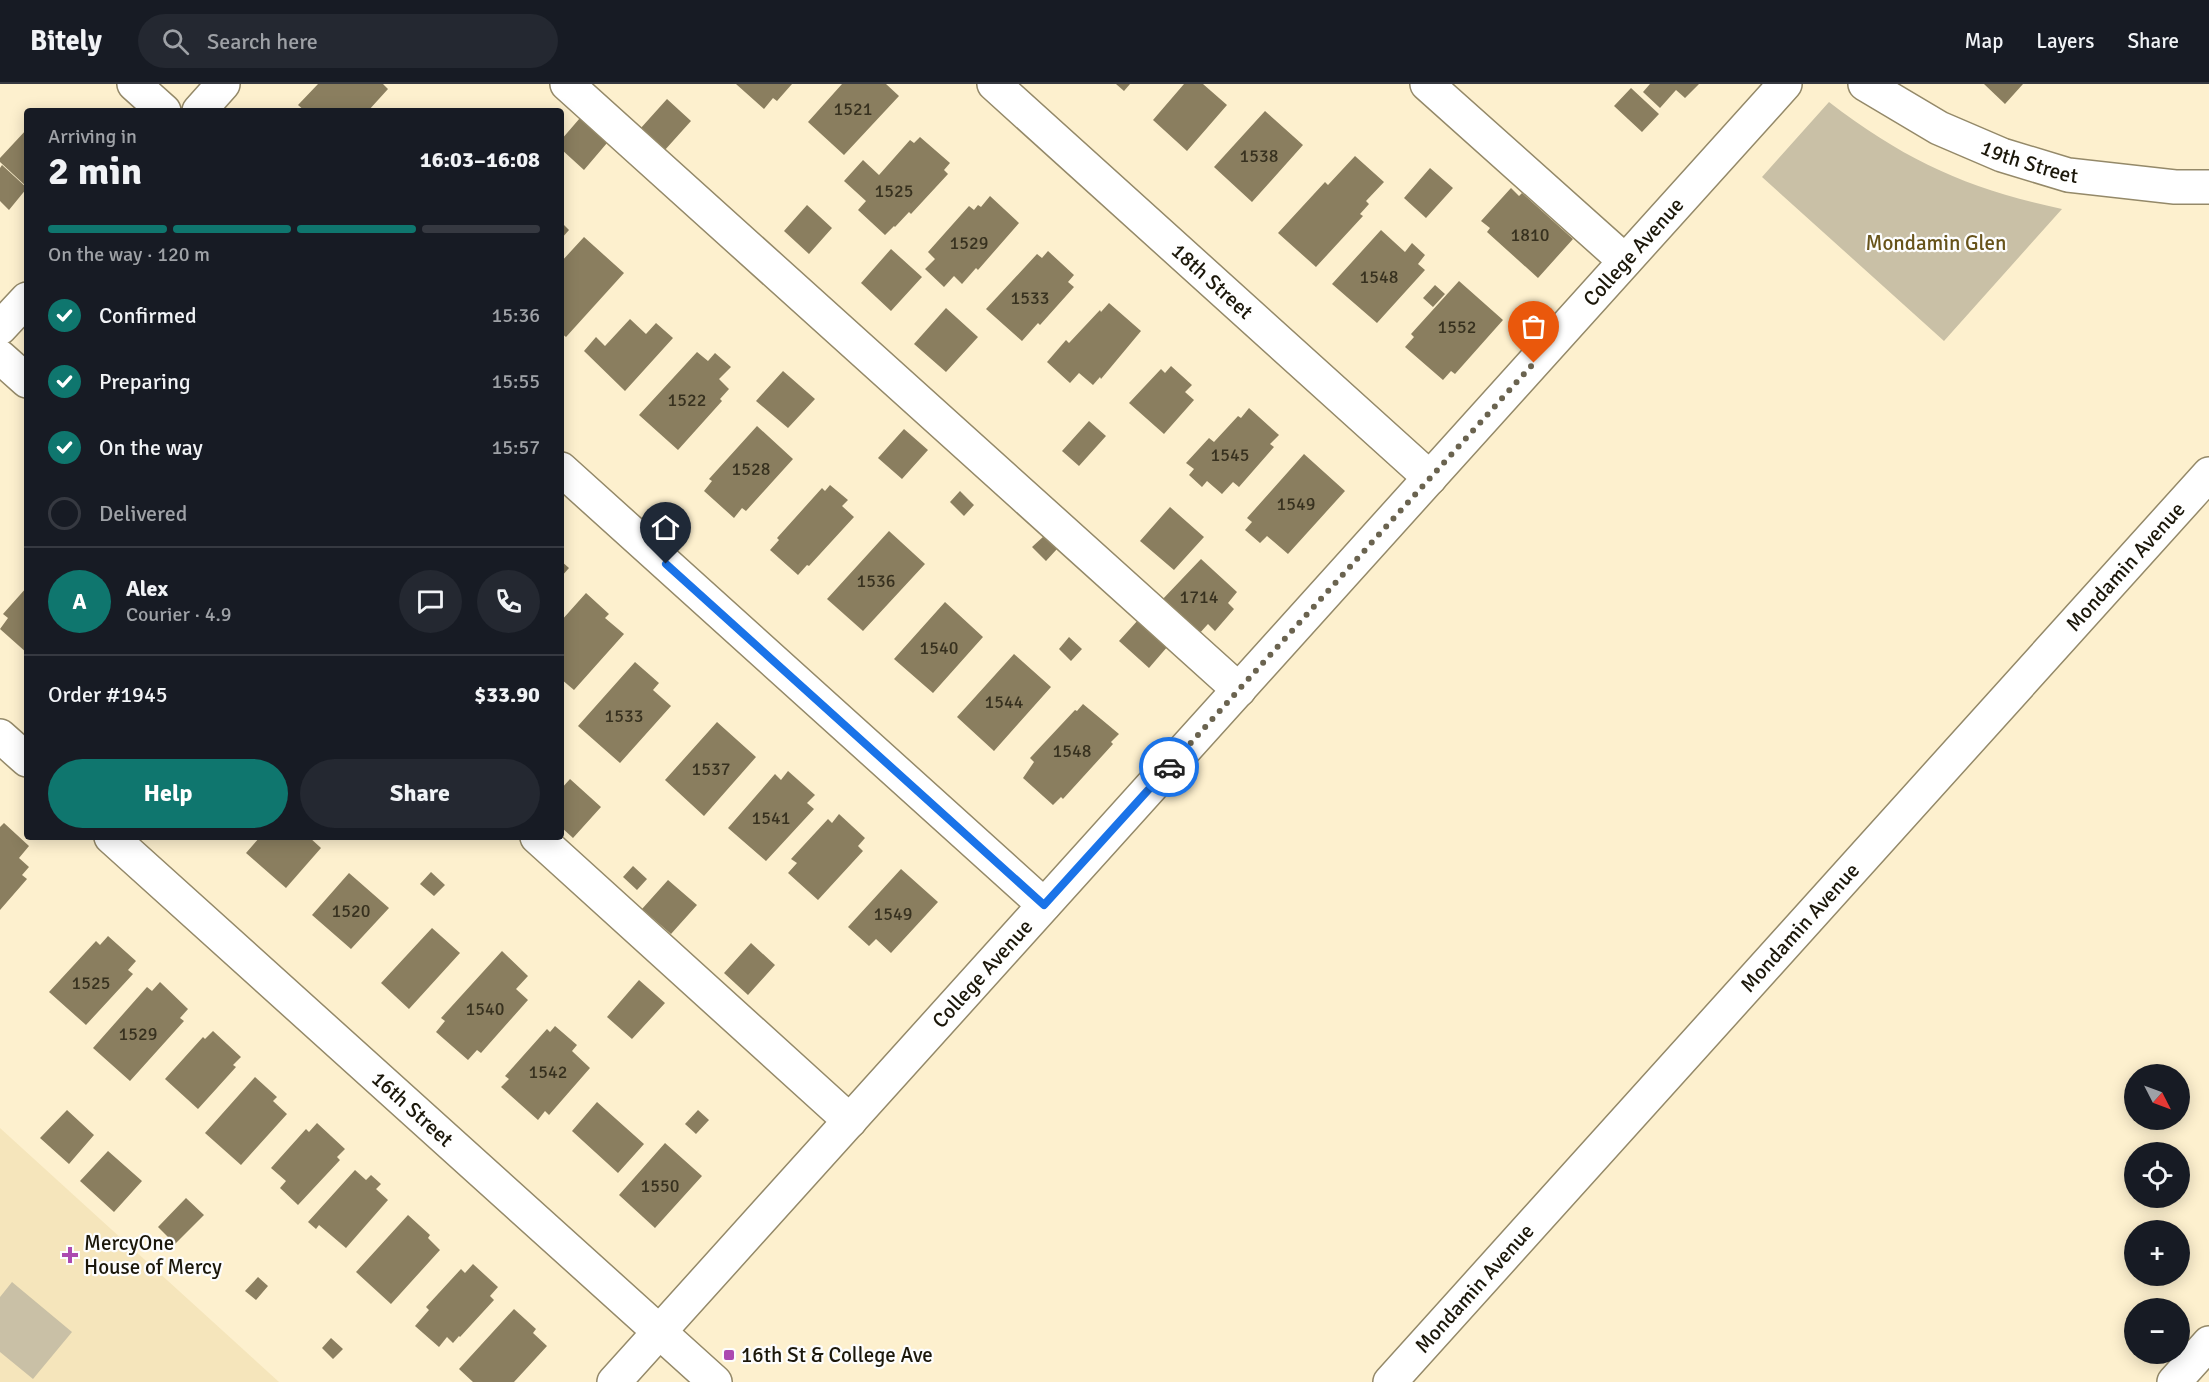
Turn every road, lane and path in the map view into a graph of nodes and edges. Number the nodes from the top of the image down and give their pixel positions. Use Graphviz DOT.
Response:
graph roads {
  1 [pos="134,84"];
  2 [pos="223,84"];
  3 [pos="567,84"];
  4 [pos="994,84"];
  5 [pos="1427,84"];
  6 [pos="1785,84"];
  7 [pos="1865,84"];
  8 [pos="161,108"];
  9 [pos="202,108"];
  10 [pos="2209,187"];
  11 [pos="1625,261"];
  12 [pos="24,302"];
  13 [pos="0,328"];
  14 [pos="0,357"];
  15 [pos="24,378"];
  16 [pos="564,472"];
  17 [pos="2209,474"];
  18 [pos="1430,478"];
  19 [pos="1239,690"];
  20 [pos="0,736"];
  21 [pos="24,757"];
  22 [pos="114,840"];
  23 [pos="540,840"];
  24 [pos="1044,905"];
  25 [pos="849,1121"];
  26 [pos="659,1332"];
  27 [pos="2209,1343"];
  28 [pos="614,1382"];
  29 [pos="715,1382"];
  30 [pos="1390,1382"];
  31 [pos="2174,1382"];
  1 -- 8 [label="street"];
  2 -- 9 [label="street"];
  3 -- 19 [label="street"];
  4 -- 18 [label="street, 18th Street"];
  5 -- 11 [label="street"];
  6 -- 11 [label="street, College Avenue"];
  7 -- 10 [label="street, 19th Street"];
  11 -- 18 [label="street, College Avenue"];
  12 -- 13 [label="street"];
  14 -- 15 [label="street"];
  16 -- 24 [label="street"];
  17 -- 30 [label="street, Mondamin Avenue"];
  18 -- 19 [label="street, College Avenue"];
  19 -- 24 [label="street, College Avenue"];
  20 -- 21 [label="street"];
  22 -- 26 [label="street, 16th Street"];
  23 -- 25 [label="street"];
  24 -- 25 [label="street, College Avenue"];
  25 -- 26 [label="street, College Avenue"];
  26 -- 28 [label="street, College Avenue"];
  26 -- 29 [label="street, 16th Street"];
  27 -- 31 [label="street"];
}
